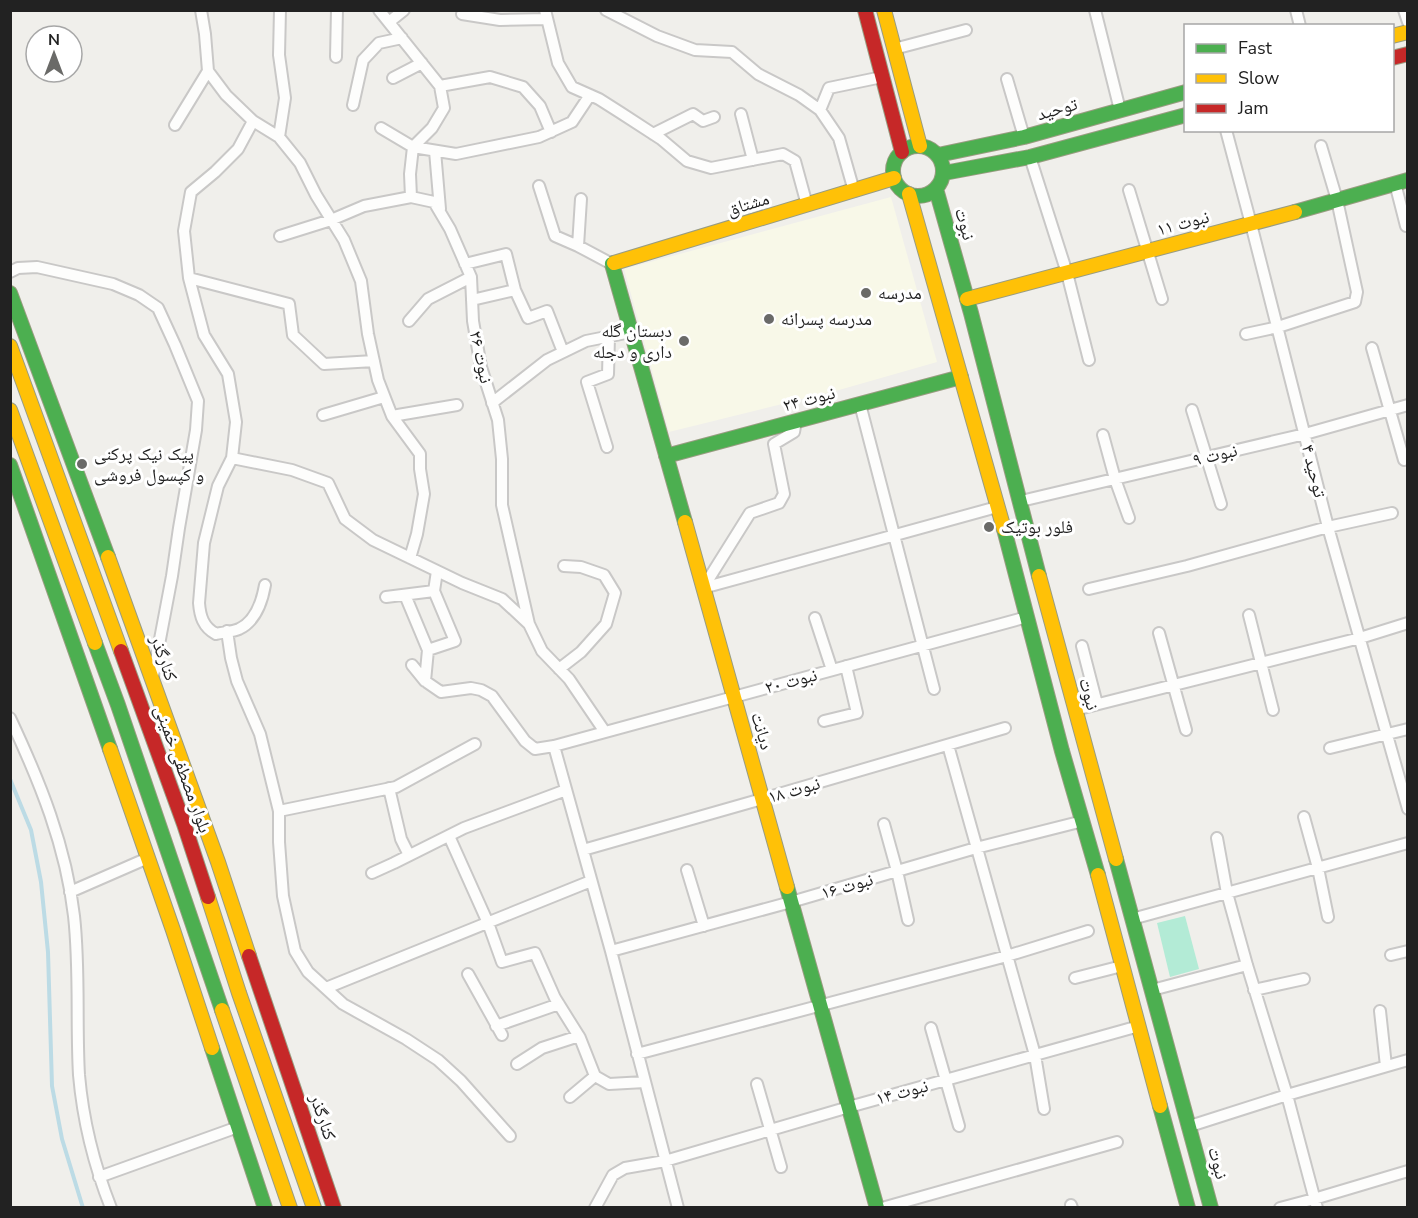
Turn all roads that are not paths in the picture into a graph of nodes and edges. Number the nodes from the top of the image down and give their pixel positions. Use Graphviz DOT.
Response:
graph roads {
  1 [pos="201,10"];
  2 [pos="280,10"];
  3 [pos="337,10"];
  4 [pos="380,10"];
  5 [pos="404,10"];
  6 [pos="606,10"];
  7 [pos="865,10"];
  8 [pos="884,10"];
  9 [pos="1095,10"];
  10 [pos="1404,10"];
  11 [pos="462,14"];
  12 [pos="546,15"];
  13 [pos="389,22"];
  14 [pos="1407,22"];
  15 [pos="966,30"];
  16 [pos="402,38"];
  17 [pos="894,49"];
  18 [pos="336,57"];
  19 [pos="422,63"];
  20 [pos="208,71"];
  21 [pos="882,77"];
  22 [pos="393,78"];
  23 [pos="1007,79"];
  24 [pos="440,86"];
  25 [pos="1184,92"];
  26 [pos="590,95"];
  27 [pos="353,105"];
  28 [pos="820,110"];
  29 [pos="1120,110"];
  30 [pos="741,114"];
  31 [pos="1184,115"];
  32 [pos="714,117"];
  33 [pos="253,121"];
  34 [pos="175,125"];
  35 [pos="381,128"];
  36 [pos="916,128"];
  37 [pos="551,132"];
  38 [pos="1227,132"];
  39 [pos="898,133"];
  40 [pos="654,134"];
  41 [pos="279,137"];
  42 [pos="1024,137"];
  43 [pos="920,146"];
  44 [pos="1321,146"];
  45 [pos="413,147"];
  46 [pos="435,150"];
  47 [pos="902,152"];
  48 [pos="938,155"];
  49 [pos="1030,157"];
  50 [pos="753,160"];
  51 [pos="944,173"];
  52 [pos="894,178"];
  53 [pos="1401,182"];
  54 [pos="539,186"];
  55 [pos="936,189"];
  56 [pos="1129,190"];
  57 [pos="854,191"];
  58 [pos="909,194"];
  59 [pos="411,197"];
  60 [pos="581,199"];
  61 [pos="1337,200"];
  62 [pos="807,205"];
  63 [pos="441,213"];
  64 [pos="331,220"];
  65 [pos="1251,224"];
  66 [pos="1406,226"];
  67 [pos="280,236"];
  68 [pos="578,246"];
  69 [pos="1148,251"];
  70 [pos="465,264"];
  71 [pos="612,264"];
  72 [pos="10,272"];
  73 [pos="1067,273"];
  74 [pos="471,277"];
  75 [pos="189,278"];
  76 [pos="515,290"];
  77 [pos="10,293"];
  78 [pos="1162,299"];
  79 [pos="472,300"];
  80 [pos="967,300"];
  81 [pos="409,321"];
  82 [pos="1278,327"];
  83 [pos="631,332"];
  84 [pos="1246,334"];
  85 [pos="609,337"];
  86 [pos="10,346"];
  87 [pos="1372,348"];
  88 [pos="564,352"];
  89 [pos="1089,360"];
  90 [pos="374,361"];
  91 [pos="961,377"];
  92 [pos="384,397"];
  93 [pos="492,403"];
  94 [pos="860,404"];
  95 [pos="457,405"];
  96 [pos="1407,405"];
  97 [pos="10,410"];
  98 [pos="1192,410"];
  99 [pos="1391,410"];
  100 [pos="323,415"];
  101 [pos="392,416"];
  102 [pos="796,421"];
  103 [pos="1305,434"];
  104 [pos="1103,435"];
  105 [pos="607,447"];
  106 [pos="666,456"];
  107 [pos="1207,457"];
  108 [pos="232,458"];
  109 [pos="1404,460"];
  110 [pos="10,465"];
  111 [pos="1115,479"];
  112 [pos="1021,501"];
  113 [pos="1221,504"];
  114 [pos="997,507"];
  115 [pos="1392,513"];
  116 [pos="1129,518"];
  117 [pos="1329,527"];
  118 [pos="895,536"];
  119 [pos="410,558"];
  120 [pos="564,566"];
  121 [pos="437,571"];
  122 [pos="265,585"];
  123 [pos="703,588"];
  124 [pos="1089,589"];
  125 [pos="434,591"];
  126 [pos="405,595"];
  127 [pos="386,597"];
  128 [pos="1249,615"];
  129 [pos="1027,617"];
  130 [pos="815,618"];
  131 [pos="1407,623"];
  132 [pos="529,624"];
  133 [pos="227,631"];
  134 [pos="1159,633"];
  135 [pos="1360,638"];
  136 [pos="922,646"];
  137 [pos="1082,646"];
  138 [pos="428,650"];
  139 [pos="1261,663"];
  140 [pos="412,665"];
  141 [pos="846,666"];
  142 [pos="559,669"];
  143 [pos="832,670"];
  144 [pos="152,677"];
  145 [pos="425,681"];
  146 [pos="1173,685"];
  147 [pos="933,689"];
  148 [pos="734,697"];
  149 [pos="1097,704"];
  150 [pos="1074,710"];
  151 [pos="1273,710"];
  152 [pos="10,718"];
  153 [pos="824,721"];
  154 [pos="1005,728"];
  155 [pos="1407,729"];
  156 [pos="1186,730"];
  157 [pos="605,732"];
  158 [pos="1387,734"];
  159 [pos="475,744"];
  160 [pos="948,745"];
  161 [pos="554,746"];
  162 [pos="1330,748"];
  163 [pos="390,788"];
  164 [pos="566,790"];
  165 [pos="762,799"];
  166 [pos="1407,810"];
  167 [pos="279,811"];
  168 [pos="1103,816"];
  169 [pos="1304,817"];
  170 [pos="1083,821"];
  171 [pos="884,825"];
  172 [pos="449,836"];
  173 [pos="1217,838"];
  174 [pos="1407,843"];
  175 [pos="976,848"];
  176 [pos="583,850"];
  177 [pos="409,855"];
  178 [pos="148,858"];
  179 [pos="1318,868"];
  180 [pos="687,870"];
  181 [pos="897,871"];
  182 [pos="372,873"];
  183 [pos="591,881"];
  184 [pos="70,892"];
  185 [pos="1227,893"];
  186 [pos="791,902"];
  187 [pos="1329,917"];
  188 [pos="1132,919"];
  189 [pos="908,920"];
  190 [pos="488,923"];
  191 [pos="704,926"];
  192 [pos="1088,931"];
  193 [pos="611,951"];
  194 [pos="1407,951"];
  195 [pos="1391,955"];
  196 [pos="1006,956"];
  197 [pos="1246,965"];
  198 [pos="1122,966"];
  199 [pos="468,975"];
  200 [pos="1075,978"];
  201 [pos="1304,979"];
  202 [pos="326,988"];
  203 [pos="1152,990"];
  204 [pos="1254,990"];
  205 [pos="559,1004"];
  206 [pos="820,1004"];
  207 [pos="1380,1011"];
  208 [pos="1139,1026"];
  209 [pos="931,1028"];
  210 [pos="579,1036"];
  211 [pos="638,1054"];
  212 [pos="1035,1055"];
  213 [pos="1407,1060"];
  214 [pos="517,1064"];
  215 [pos="1386,1066"];
  216 [pos="595,1076"];
  217 [pos="945,1080"];
  218 [pos="645,1082"];
  219 [pos="757,1084"];
  220 [pos="1287,1095"];
  221 [pos="570,1097"];
  222 [pos="849,1107"];
  223 [pos="1044,1109"];
  224 [pos="238,1126"];
  225 [pos="959,1126"];
  226 [pos="1190,1126"];
  227 [pos="769,1130"];
  228 [pos="510,1136"];
  229 [pos="1117,1142"];
  230 [pos="665,1161"];
  231 [pos="781,1167"];
  232 [pos="1407,1171"];
  233 [pos="99,1177"];
  234 [pos="1316,1203"];
  235 [pos="111,1208"];
  236 [pos="265,1208"];
  237 [pos="290,1208"];
  238 [pos="314,1208"];
  239 [pos="334,1208"];
  240 [pos="595,1208"];
  241 [pos="678,1208"];
  242 [pos="877,1208"];
  243 [pos="882,1208"];
  244 [pos="1188,1208"];
  245 [pos="1211,1208"];
  246 [pos="1280,1208"];
  1 -- 20 [label="street"];
  2 -- 41 [label="street"];
  3 -- 18 [label="street"];
  4 -- 13 [label="street"];
  5 -- 13 [label="street"];
  6 -- 28 [label="street"];
  7 -- 21 [label="main road"];
  8 -- 17 [label="main road"];
  9 -- 29 [label="street"];
  10 -- 14 [label="street"];
  11 -- 12 [label="street"];
  12 -- 26 [label="street"];
  13 -- 16 [label="street"];
  15 -- 17 [label="street"];
  16 -- 19 [label="street"];
  16 -- 27 [label="street"];
  17 -- 36 [label="main road"];
  19 -- 22 [label="street"];
  19 -- 24 [label="street"];
  20 -- 33 [label="street"];
  20 -- 34 [label="street"];
  21 -- 28 [label="street"];
  21 -- 39 [label="main road"];
  23 -- 42 [label="street"];
  24 -- 37 [label="street"];
  24 -- 45 [label="street"];
  25 -- 29 [label="main road, توحید"];
  26 -- 37 [label="street"];
  26 -- 40 [label="street"];
  28 -- 57 [label="street"];
  29 -- 42 [label="main road, توحید"];
  30 -- 50 [label="street"];
  31 -- 49 [label="main road"];
  32 -- 40 [label="street"];
  33 -- 41 [label="street"];
  33 -- 75 [label="street"];
  35 -- 45 [label="street"];
  36 -- 39 [label="main road"];
  36 -- 43 [label="main road"];
  37 -- 46 [label="street"];
  38 -- 65 [label="street, توحید ۴"];
  39 -- 47 [label="main road"];
  40 -- 50 [label="street"];
  41 -- 64 [label="street"];
  42 -- 48 [label="main road, توحید"];
  43 -- 47 [label="main road"];
  43 -- 48 [label="main road"];
  44 -- 61 [label="street"];
  45 -- 46 [label="street"];
  45 -- 59 [label="street"];
  46 -- 63 [label="street"];
  47 -- 52 [label="main road"];
  48 -- 51 [label="main road"];
  49 -- 51 [label="main road"];
  49 -- 73 [label="street"];
  50 -- 62 [label="street"];
  51 -- 55 [label="main road"];
  52 -- 57 [label="main road, مشتاق"];
  52 -- 58 [label="main road"];
  53 -- 61 [label="main road, نبوت ۱۱"];
  53 -- 66 [label="street"];
  54 -- 68 [label="street"];
  55 -- 58 [label="main road"];
  55 -- 80 [label="main road, نبوت"];
  56 -- 69 [label="street"];
  57 -- 62 [label="main road, مشتاق"];
  58 -- 91 [label="main road"];
  59 -- 63 [label="street"];
  59 -- 64 [label="street"];
  60 -- 68 [label="street"];
  61 -- 65 [label="main road, نبوت ۱۱"];
  61 -- 82 [label="street"];
  62 -- 71 [label="main road, مشتاق"];
  63 -- 70 [label="street, نبوت ۲۶"];
  64 -- 67 [label="street"];
  64 -- 90 [label="street"];
  65 -- 69 [label="main road, نبوت ۱۱"];
  65 -- 82 [label="street, توحید ۴"];
  68 -- 71 [label="street"];
  69 -- 73 [label="main road, نبوت ۱۱"];
  69 -- 78 [label="street"];
  70 -- 74 [label="street, نبوت ۲۶"];
  70 -- 76 [label="street"];
  71 -- 83 [label="main road, دیانت"];
  72 -- 144 [label="street"];
  73 -- 80 [label="main road, نبوت ۱۱"];
  73 -- 89 [label="street"];
  74 -- 79 [label="street, نبوت ۲۶"];
  74 -- 81 [label="street"];
  75 -- 90 [label="street"];
  75 -- 108 [label="street"];
  76 -- 79 [label="street"];
  76 -- 88 [label="street"];
  77 -- 144 [label="main road, کنارگذر"];
  79 -- 93 [label="street, نبوت ۲۶"];
  80 -- 112 [label="main road, نبوت"];
  82 -- 84 [label="street"];
  82 -- 103 [label="street, توحید ۴"];
  83 -- 85 [label="street"];
  83 -- 106 [label="main road, دیانت"];
  85 -- 88 [label="street"];
  85 -- 105 [label="street"];
  86 -- 238 [label="main road, بلوار مصطفی خمینی"];
  87 -- 99 [label="street"];
  88 -- 93 [label="street"];
  90 -- 92 [label="street"];
  91 -- 94 [label="main road, نبوت ۲۴"];
  91 -- 114 [label="main road"];
  92 -- 100 [label="street"];
  92 -- 101 [label="street"];
  93 -- 132 [label="street, نبوت ۲۶"];
  94 -- 102 [label="main road, نبوت ۲۴"];
  94 -- 118 [label="street"];
  95 -- 101 [label="street"];
  96 -- 99 [label="street, نبوت ۹"];
  97 -- 237 [label="main road"];
  98 -- 107 [label="street"];
  99 -- 103 [label="street, نبوت ۹"];
  99 -- 109 [label="street"];
  101 -- 119 [label="street"];
  102 -- 106 [label="main road, نبوت ۲۴"];
  102 -- 123 [label="street"];
  103 -- 107 [label="street, نبوت ۹"];
  103 -- 117 [label="street, توحید ۴"];
  104 -- 111 [label="street"];
  106 -- 123 [label="main road, دیانت"];
  107 -- 111 [label="street, نبوت ۹"];
  107 -- 113 [label="street"];
  108 -- 119 [label="street"];
  108 -- 133 [label="street"];
  110 -- 178 [label="main road"];
  111 -- 112 [label="street, نبوت ۹"];
  111 -- 116 [label="street"];
  112 -- 114 [label="main road"];
  112 -- 150 [label="main road, نبوت"];
  114 -- 118 [label="street"];
  114 -- 129 [label="main road"];
  115 -- 117 [label="street"];
  117 -- 124 [label="street"];
  117 -- 135 [label="street, توحید ۴"];
  118 -- 123 [label="street"];
  118 -- 136 [label="street"];
  119 -- 121 [label="street"];
  120 -- 142 [label="street"];
  121 -- 125 [label="street"];
  121 -- 132 [label="street"];
  122 -- 133 [label="street"];
  123 -- 148 [label="main road, دیانت"];
  125 -- 126 [label="street"];
  125 -- 138 [label="street"];
  126 -- 127 [label="street"];
  126 -- 138 [label="street"];
  128 -- 139 [label="street"];
  129 -- 136 [label="street, نبوت ۲۰"];
  129 -- 170 [label="main road"];
  130 -- 143 [label="street"];
  131 -- 135 [label="street"];
  132 -- 142 [label="street"];
  133 -- 167 [label="street"];
  134 -- 146 [label="street"];
  135 -- 139 [label="street"];
  135 -- 158 [label="street, توحید ۴"];
  136 -- 141 [label="street, نبوت ۲۰"];
  136 -- 147 [label="street"];
  137 -- 149 [label="street"];
  138 -- 145 [label="street"];
  139 -- 146 [label="street"];
  139 -- 151 [label="street"];
  140 -- 145 [label="street"];
  141 -- 143 [label="street, نبوت ۲۰"];
  141 -- 153 [label="street"];
  142 -- 157 [label="street"];
  143 -- 148 [label="street, نبوت ۲۰"];
  144 -- 239 [label="main road, کنارگذر"];
  145 -- 161 [label="street"];
  146 -- 149 [label="street"];
  146 -- 156 [label="street"];
  148 -- 157 [label="street, نبوت ۲۰"];
  148 -- 165 [label="main road, دیانت"];
  149 -- 150 [label="street"];
  150 -- 168 [label="main road, نبوت"];
  152 -- 184 [label="street"];
  154 -- 160 [label="street, نبوت ۱۸"];
  155 -- 158 [label="street"];
  157 -- 161 [label="street, نبوت ۲۰"];
  158 -- 162 [label="street"];
  158 -- 166 [label="street, توحید ۴"];
  159 -- 163 [label="street"];
  160 -- 165 [label="street, نبوت ۱۸"];
  160 -- 175 [label="street"];
  161 -- 164 [label="street"];
  163 -- 167 [label="street"];
  163 -- 177 [label="street"];
  164 -- 172 [label="street"];
  164 -- 176 [label="street"];
  165 -- 176 [label="street, نبوت ۱۸"];
  165 -- 186 [label="main road, دیانت"];
  167 -- 202 [label="street"];
  168 -- 170 [label="main road"];
  168 -- 188 [label="main road, نبوت"];
  169 -- 179 [label="street"];
  170 -- 175 [label="street, نبوت ۱۶"];
  170 -- 198 [label="main road"];
  171 -- 181 [label="street"];
  172 -- 177 [label="street"];
  172 -- 190 [label="street"];
  173 -- 185 [label="street"];
  174 -- 179 [label="street"];
  175 -- 181 [label="street, نبوت ۱۶"];
  175 -- 196 [label="street"];
  176 -- 183 [label="street"];
  177 -- 182 [label="street"];
  178 -- 184 [label="street"];
  178 -- 224 [label="main road"];
  179 -- 185 [label="street"];
  179 -- 187 [label="street"];
  180 -- 191 [label="street"];
  181 -- 186 [label="street, نبوت ۱۶"];
  181 -- 189 [label="street"];
  183 -- 190 [label="street"];
  183 -- 193 [label="street"];
  184 -- 233 [label="street"];
  185 -- 188 [label="street"];
  185 -- 197 [label="street"];
  186 -- 191 [label="street, نبوت ۱۶"];
  186 -- 206 [label="main road, دیانت"];
  188 -- 203 [label="main road, نبوت"];
  190 -- 202 [label="street"];
  190 -- 205 [label="street"];
  191 -- 193 [label="street, نبوت ۱۶"];
  192 -- 196 [label="street"];
  193 -- 211 [label="street"];
  194 -- 195 [label="street"];
  196 -- 206 [label="street"];
  196 -- 212 [label="street"];
  197 -- 203 [label="street"];
  197 -- 204 [label="street"];
  198 -- 200 [label="street"];
  198 -- 208 [label="main road"];
  199 -- 205 [label="street"];
  201 -- 204 [label="street"];
  202 -- 228 [label="street"];
  203 -- 226 [label="main road, نبوت"];
  204 -- 220 [label="street"];
  205 -- 210 [label="street"];
  206 -- 211 [label="street"];
  206 -- 222 [label="main road, دیانت"];
  207 -- 215 [label="street"];
  208 -- 212 [label="street, نبوت ۱۴"];
  208 -- 244 [label="main road"];
  209 -- 217 [label="street"];
  210 -- 214 [label="street"];
  210 -- 216 [label="street"];
  211 -- 218 [label="street"];
  212 -- 217 [label="street, نبوت ۱۴"];
  212 -- 223 [label="street"];
  213 -- 215 [label="street"];
  215 -- 220 [label="street"];
  216 -- 218 [label="street"];
  216 -- 221 [label="street"];
  217 -- 222 [label="street, نبوت ۱۴"];
  217 -- 225 [label="street"];
  218 -- 230 [label="street"];
  219 -- 227 [label="street"];
  220 -- 226 [label="street"];
  220 -- 234 [label="street"];
  222 -- 227 [label="street, نبوت ۱۴"];
  222 -- 242 [label="main road, دیانت"];
  224 -- 233 [label="street"];
  224 -- 236 [label="main road"];
  226 -- 245 [label="main road, نبوت"];
  227 -- 230 [label="street, نبوت ۱۴"];
  227 -- 231 [label="street"];
  229 -- 243 [label="street"];
  230 -- 240 [label="street, نبوت ۱۴"];
  230 -- 241 [label="street"];
  232 -- 234 [label="street"];
  233 -- 235 [label="street"];
  234 -- 246 [label="street"];
}
